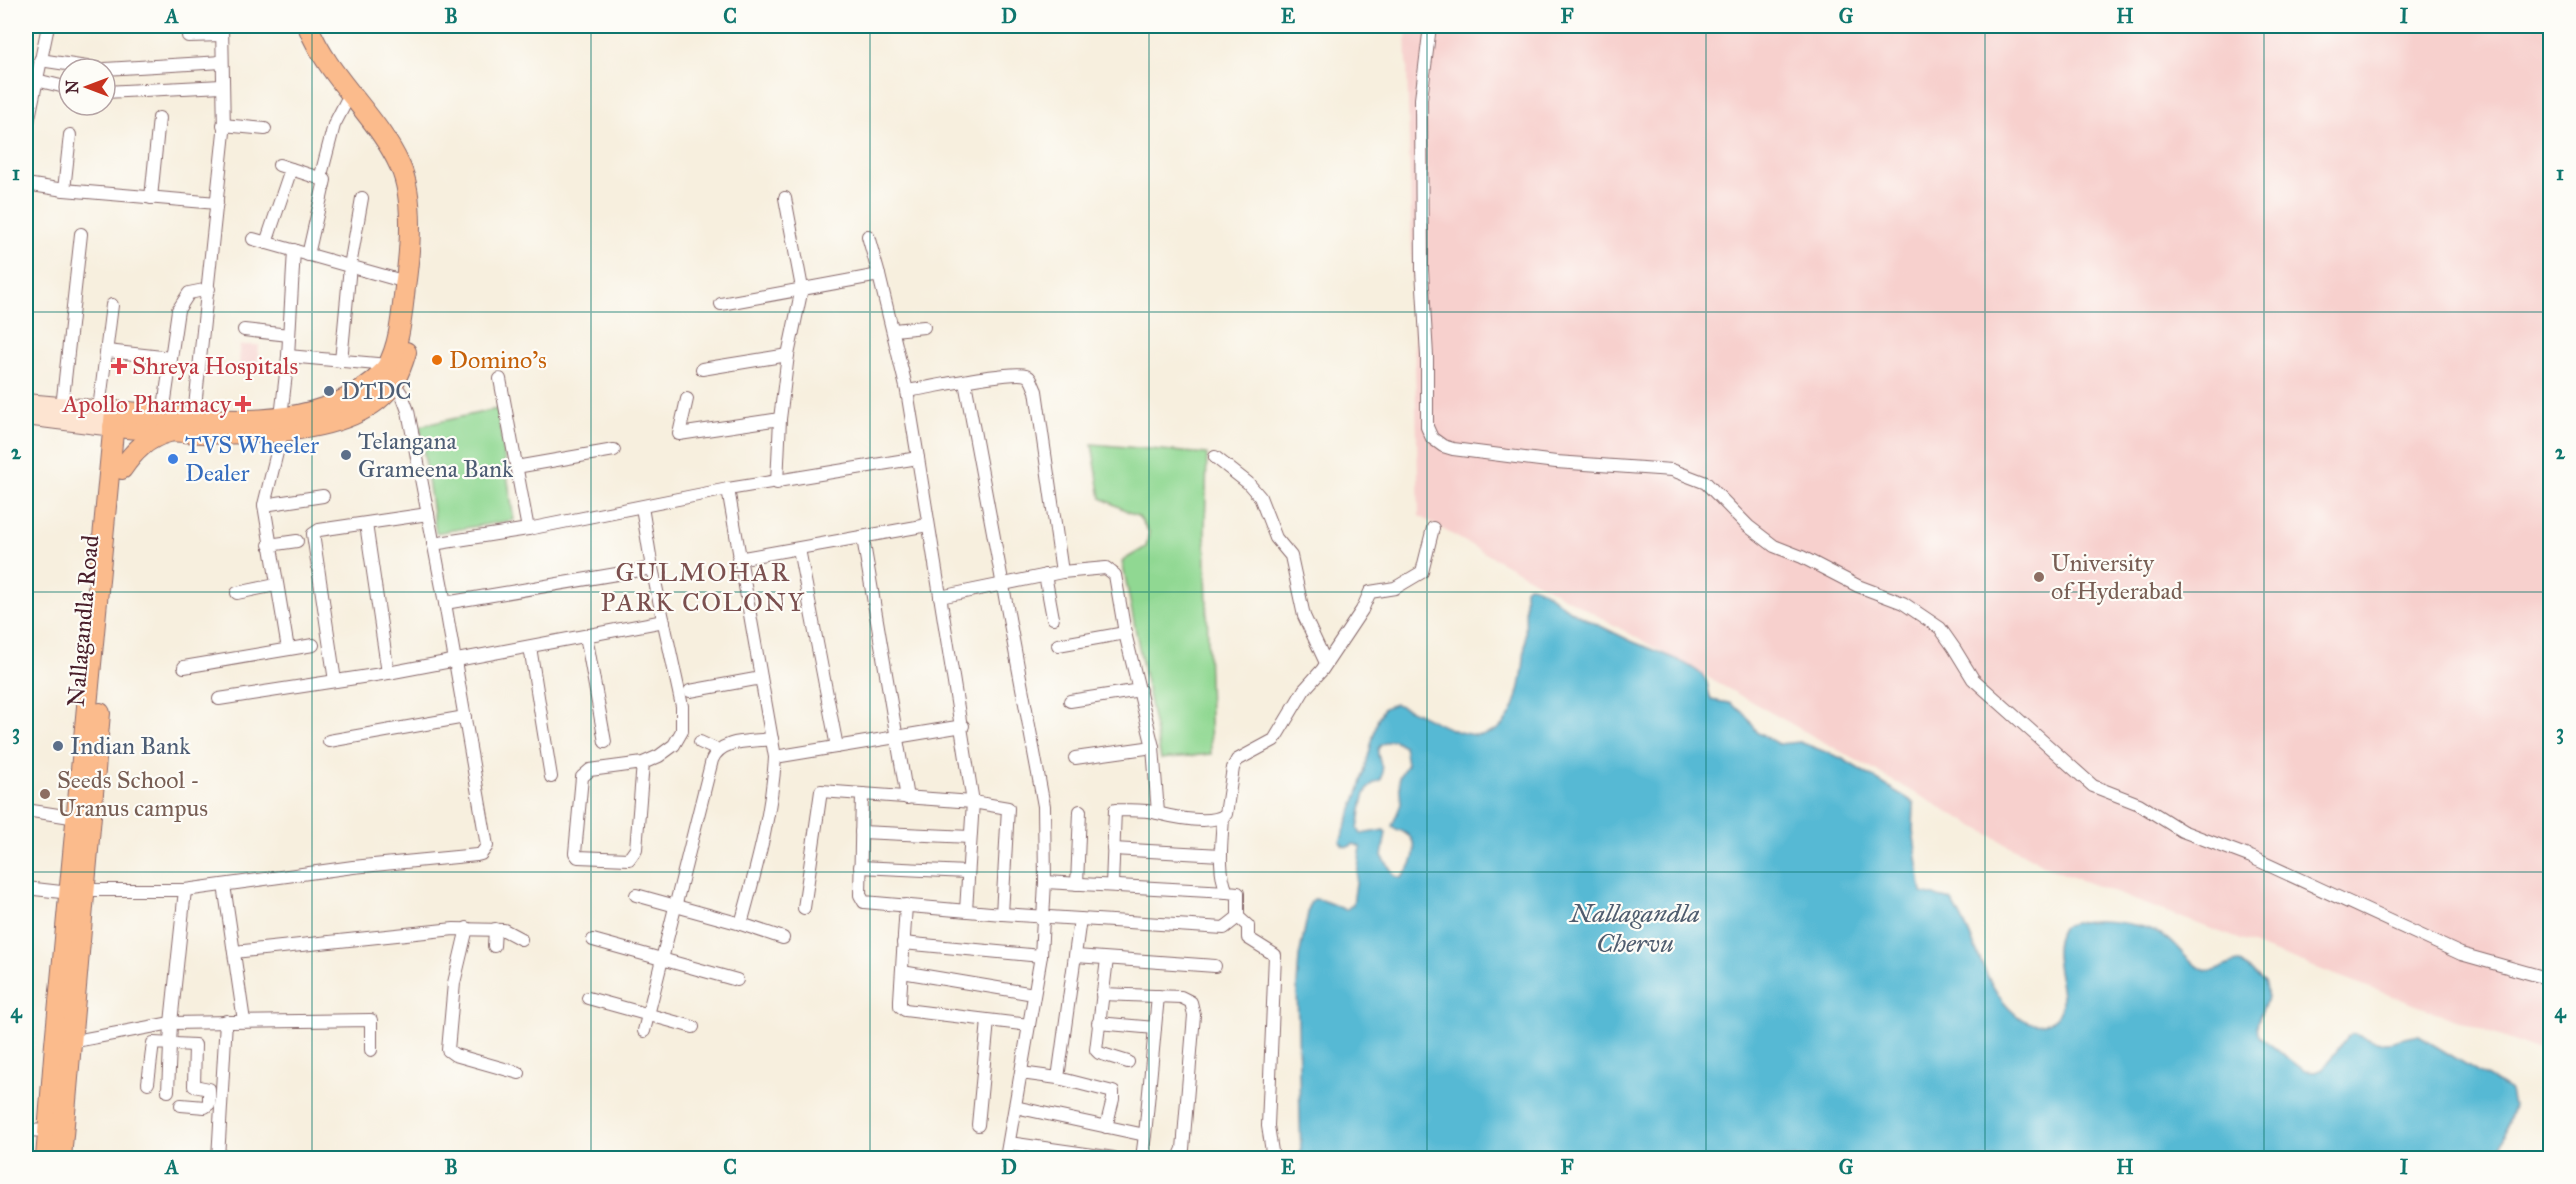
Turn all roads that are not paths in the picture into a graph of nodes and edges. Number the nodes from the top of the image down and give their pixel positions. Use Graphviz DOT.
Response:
graph roads {
  1 [pos="48,26"];
  2 [pos="308,26"];
  3 [pos="322,26"];
  4 [pos="1430,26"];
  5 [pos="222,30"];
  6 [pos="188,36"];
  7 [pos="40,60"];
  8 [pos="222,62"];
  9 [pos="57,63"];
  10 [pos="117,68"];
  11 [pos="33,76"];
  12 [pos="57,84"];
  13 [pos="222,86"];
  14 [pos="117,91"];
  15 [pos="350,94"];
  16 [pos="27,114"];
  17 [pos="159,118"];
  18 [pos="224,125"];
  19 [pos="265,129"];
  20 [pos="26,132"];
  21 [pos="70,135"];
  22 [pos="321,179"];
  23 [pos="26,184"];
  24 [pos="64,190"];
  25 [pos="151,198"];
  26 [pos="362,198"];
  27 [pos="785,198"];
  28 [pos="217,203"];
  29 [pos="81,234"];
  30 [pos="868,236"];
  31 [pos="253,239"];
  32 [pos="266,243"];
  33 [pos="294,250"];
  34 [pos="308,255"];
  35 [pos="350,266"];
  36 [pos="879,275"];
  37 [pos="406,282"];
  38 [pos="802,288"];
  39 [pos="209,289"];
  40 [pos="721,304"];
  41 [pos="112,305"];
  42 [pos="924,327"];
  43 [pos="244,330"];
  44 [pos="894,330"];
  45 [pos="289,335"];
  46 [pos="107,351"];
  47 [pos="288,356"];
  48 [pos="788,356"];
  49 [pos="171,358"];
  50 [pos="341,361"];
  51 [pos="395,369"];
  52 [pos="702,369"];
  53 [pos="500,379"];
  54 [pos="965,382"];
  55 [pos="907,391"];
  56 [pos="687,399"];
  57 [pos="26,403"];
  58 [pos="62,407"];
  59 [pos="163,414"];
  60 [pos="26,416"];
  61 [pos="116,417"];
  62 [pos="194,417"];
  63 [pos="780,419"];
  64 [pos="281,425"];
  65 [pos="175,431"];
  66 [pos="614,450"];
  67 [pos="1215,457"];
  68 [pos="918,458"];
  69 [pos="516,467"];
  70 [pos="122,469"];
  71 [pos="777,483"];
  72 [pos="728,489"];
  73 [pos="323,496"];
  74 [pos="264,505"];
  75 [pos="642,507"];
  76 [pos="428,514"];
  77 [pos="366,524"];
  78 [pos="928,525"];
  79 [pos="1433,528"];
  80 [pos="528,529"];
  81 [pos="863,538"];
  82 [pos="297,541"];
  83 [pos="433,544"];
  84 [pos="269,545"];
  85 [pos="799,549"];
  86 [pos="738,559"];
  87 [pos="652,568"];
  88 [pos="1062,572"];
  89 [pos="1045,575"];
  90 [pos="1003,584"];
  91 [pos="276,585"];
  92 [pos="237,593"];
  93 [pos="940,597"];
  94 [pos="445,603"];
  95 [pos="1053,618"];
  96 [pos="664,621"];
  97 [pos="1125,633"];
  98 [pos="586,636"];
  99 [pos="313,645"];
  100 [pos="1058,645"];
  101 [pos="530,647"];
  102 [pos="288,649"];
  103 [pos="455,661"];
  104 [pos="1326,663"];
  105 [pos="184,667"];
  106 [pos="388,673"];
  107 [pos="761,678"];
  108 [pos="335,681"];
  109 [pos="1140,690"];
  110 [pos="690,691"];
  111 [pos="219,699"];
  112 [pos="1070,701"];
  113 [pos="465,717"];
  114 [pos="963,726"];
  115 [pos="898,736"];
  116 [pos="772,739"];
  117 [pos="329,741"];
  118 [pos="605,742"];
  119 [pos="700,742"];
  120 [pos="837,747"];
  121 [pos="1153,747"];
  122 [pos="717,750"];
  123 [pos="775,757"];
  124 [pos="1075,758"];
  125 [pos="643,763"];
  126 [pos="551,777"];
  127 [pos="862,794"];
  128 [pos="907,798"];
  129 [pos="974,802"];
  130 [pos="26,810"];
  131 [pos="1115,810"];
  132 [pos="1080,811"];
  133 [pos="1101,811"];
  134 [pos="1158,813"];
  135 [pos="1223,817"];
  136 [pos="77,818"];
  137 [pos="861,832"];
  138 [pos="970,837"];
  139 [pos="1113,849"];
  140 [pos="1221,855"];
  141 [pos="860,867"];
  142 [pos="967,872"];
  143 [pos="1045,882"];
  144 [pos="1077,884"];
  145 [pos="224,885"];
  146 [pos="1112,885"];
  147 [pos="26,888"];
  148 [pos="185,890"];
  149 [pos="78,892"];
  150 [pos="1227,892"];
  151 [pos="636,895"];
  152 [pos="677,905"];
  153 [pos="906,905"];
  154 [pos="804,908"];
  155 [pos="966,910"];
  156 [pos="1002,914"];
  157 [pos="1043,916"];
  158 [pos="1238,918"];
  159 [pos="1080,919"];
  160 [pos="741,924"];
  161 [pos="467,928"];
  162 [pos="495,929"];
  163 [pos="783,938"];
  164 [pos="521,939"];
  165 [pos="593,940"];
  166 [pos="903,943"];
  167 [pos="494,946"];
  168 [pos="234,952"];
  169 [pos="1041,956"];
  170 [pos="1076,956"];
  171 [pos="1107,959"];
  172 [pos="663,960"];
  173 [pos="1215,966"];
  174 [pos="902,972"];
  175 [pos="2550,979"];
  176 [pos="737,980"];
  177 [pos="1034,994"];
  178 [pos="1102,994"];
  179 [pos="1158,996"];
  180 [pos="588,998"];
  181 [pos="649,1016"];
  182 [pos="226,1021"];
  183 [pos="244,1021"];
  184 [pos="988,1021"];
  185 [pos="171,1023"];
  186 [pos="1098,1023"];
  187 [pos="1029,1026"];
  188 [pos="693,1027"];
  189 [pos="1155,1028"];
  190 [pos="644,1031"];
  191 [pos="70,1042"];
  192 [pos="171,1042"];
  193 [pos="371,1050"];
  194 [pos="1128,1062"];
  195 [pos="519,1073"];
  196 [pos="1021,1073"];
  197 [pos="1058,1078"];
  198 [pos="148,1083"];
  199 [pos="168,1091"];
  200 [pos="181,1105"];
  201 [pos="1015,1107"];
  202 [pos="978,1125"];
  203 [pos="1106,1127"];
  204 [pos="26,1130"];
  205 [pos="49,1131"];
  206 [pos="1144,1135"];
  207 [pos="1010,1143"];
  208 [pos="46,1158"];
  209 [pos="61,1158"];
  210 [pos="218,1158"];
  211 [pos="1006,1158"];
  212 [pos="1114,1158"];
  213 [pos="1142,1158"];
  214 [pos="1179,1158"];
  215 [pos="1273,1158"];
  1 -- 7 [label="street"];
  2 -- 15 [label="main road"];
  3 -- 51 [label="main road"];
  4 -- 175 [label="street"];
  5 -- 6 [label="street"];
  5 -- 8 [label="street"];
  7 -- 9 [label="street"];
  7 -- 11 [label="street"];
  8 -- 10 [label="street"];
  8 -- 13 [label="street"];
  11 -- 12 [label="street"];
  11 -- 16 [label="street"];
  13 -- 14 [label="street"];
  13 -- 18 [label="street"];
  15 -- 22 [label="street"];
  15 -- 37 [label="main road"];
  16 -- 20 [label="street"];
  17 -- 25 [label="street"];
  18 -- 19 [label="street"];
  18 -- 28 [label="street"];
  21 -- 24 [label="street"];
  22 -- 32 [label="street"];
  22 -- 34 [label="street"];
  23 -- 24 [label="street"];
  24 -- 25 [label="street"];
  25 -- 28 [label="street"];
  26 -- 35 [label="street"];
  27 -- 38 [label="street"];
  28 -- 39 [label="street"];
  29 -- 58 [label="street"];
  30 -- 36 [label="street"];
  31 -- 32 [label="street"];
  32 -- 33 [label="street"];
  33 -- 34 [label="street"];
  33 -- 45 [label="street"];
  34 -- 35 [label="street"];
  35 -- 37 [label="street"];
  35 -- 50 [label="street"];
  36 -- 38 [label="street"];
  36 -- 44 [label="street"];
  37 -- 51 [label="main road"];
  38 -- 40 [label="street"];
  38 -- 48 [label="street"];
  39 -- 49 [label="street"];
  39 -- 62 [label="street"];
  41 -- 46 [label="street"];
  42 -- 44 [label="street"];
  43 -- 45 [label="street"];
  44 -- 55 [label="street"];
  45 -- 47 [label="street"];
  46 -- 49 [label="street"];
  46 -- 61 [label="street"];
  47 -- 50 [label="street"];
  47 -- 64 [label="street"];
  48 -- 52 [label="street"];
  48 -- 63 [label="street"];
  49 -- 59 [label="street"];
  50 -- 51 [label="street"];
  51 -- 64 [label="main road"];
  51 -- 76 [label="street"];
  53 -- 69 [label="street"];
  54 -- 55 [label="street"];
  54 -- 88 [label="street"];
  54 -- 90 [label="street"];
  55 -- 68 [label="street"];
  56 -- 63 [label="street"];
  57 -- 58 [label="main road"];
  58 -- 61 [label="main road"];
  59 -- 61 [label="main road"];
  59 -- 62 [label="main road"];
  60 -- 61 [label="main road"];
  61 -- 65 [label="main road"];
  61 -- 70 [label="main road, Nallagandla Road"];
  61 -- 136 [label="main road, Nallagandla Road"];
  62 -- 64 [label="main road"];
  63 -- 71 [label="street"];
  64 -- 65 [label="main road"];
  64 -- 74 [label="street"];
  65 -- 70 [label="main road"];
  66 -- 69 [label="street"];
  67 -- 104 [label="street"];
  68 -- 71 [label="street"];
  68 -- 78 [label="street"];
  69 -- 80 [label="street"];
  70 -- 149 [label="main road, Nallagandla Road"];
  71 -- 72 [label="street"];
  72 -- 75 [label="street"];
  72 -- 86 [label="street"];
  73 -- 74 [label="street"];
  74 -- 84 [label="street"];
  75 -- 80 [label="street"];
  75 -- 87 [label="street"];
  76 -- 77 [label="street"];
  76 -- 83 [label="street"];
  77 -- 106 [label="street"];
  77 -- 108 [label="street"];
  78 -- 81 [label="street"];
  78 -- 93 [label="street"];
  79 -- 104 [label="street"];
  80 -- 83 [label="street"];
  81 -- 85 [label="street"];
  81 -- 115 [label="street"];
  82 -- 84 [label="street"];
  83 -- 94 [label="street"];
  84 -- 91 [label="street"];
  85 -- 86 [label="street"];
  85 -- 120 [label="street"];
  86 -- 107 [label="street"];
  87 -- 94 [label="street"];
  87 -- 96 [label="street"];
  88 -- 89 [label="street"];
  88 -- 97 [label="street"];
  89 -- 90 [label="street"];
  89 -- 95 [label="street"];
  90 -- 93 [label="street"];
  90 -- 143 [label="street"];
  91 -- 92 [label="street"];
  91 -- 102 [label="street"];
  93 -- 114 [label="street"];
  94 -- 103 [label="street"];
  96 -- 98 [label="street"];
  96 -- 125 [label="street"];
  97 -- 100 [label="street"];
  97 -- 109 [label="street"];
  98 -- 101 [label="street"];
  98 -- 118 [label="street"];
  99 -- 102 [label="street"];
  101 -- 103 [label="street"];
  101 -- 126 [label="street"];
  102 -- 105 [label="street"];
  103 -- 106 [label="street"];
  103 -- 113 [label="street"];
  104 -- 135 [label="street"];
  106 -- 108 [label="street"];
  107 -- 110 [label="street"];
  107 -- 116 [label="street"];
  108 -- 111 [label="street"];
  109 -- 112 [label="street"];
  109 -- 121 [label="street"];
  113 -- 117 [label="street"];
  113 -- 145 [label="street"];
  114 -- 115 [label="street"];
  114 -- 129 [label="street"];
  115 -- 120 [label="street"];
  115 -- 128 [label="street"];
  116 -- 122 [label="street"];
  116 -- 123 [label="street"];
  119 -- 122 [label="street"];
  120 -- 123 [label="street"];
  121 -- 124 [label="street"];
  121 -- 134 [label="street"];
  122 -- 152 [label="street"];
  123 -- 160 [label="street"];
  125 -- 125 [label="street"];
  127 -- 128 [label="street"];
  127 -- 137 [label="street"];
  127 -- 154 [label="street"];
  128 -- 129 [label="street"];
  129 -- 138 [label="street"];
  129 -- 156 [label="street"];
  130 -- 136 [label="street"];
  131 -- 133 [label="street"];
  131 -- 134 [label="street"];
  131 -- 139 [label="street"];
  132 -- 144 [label="street"];
  134 -- 135 [label="street"];
  135 -- 140 [label="street"];
  136 -- 149 [label="main road, Nallagandla Road"];
  137 -- 138 [label="street"];
  137 -- 141 [label="street"];
  138 -- 142 [label="street"];
  139 -- 140 [label="street"];
  139 -- 146 [label="street"];
  140 -- 150 [label="street"];
  141 -- 142 [label="street"];
  141 -- 153 [label="street"];
  142 -- 155 [label="street"];
  143 -- 144 [label="street"];
  143 -- 157 [label="street"];
  144 -- 146 [label="street"];
  145 -- 148 [label="street"];
  145 -- 168 [label="street"];
  146 -- 150 [label="street"];
  147 -- 149 [label="street"];
  148 -- 149 [label="street"];
  148 -- 185 [label="street"];
  149 -- 191 [label="main road, Nallagandla Road"];
  149 -- 205 [label="main road, Nallagandla Road"];
  150 -- 158 [label="street"];
  151 -- 152 [label="street"];
  152 -- 160 [label="street"];
  152 -- 172 [label="street"];
  153 -- 155 [label="street"];
  153 -- 166 [label="street"];
  155 -- 156 [label="street"];
  156 -- 157 [label="street"];
  157 -- 159 [label="street"];
  157 -- 169 [label="street"];
  158 -- 159 [label="street"];
  158 -- 215 [label="street"];
  159 -- 170 [label="street"];
  160 -- 163 [label="street"];
  161 -- 162 [label="street"];
  161 -- 168 [label="street"];
  161 -- 195 [label="street"];
  162 -- 164 [label="street"];
  162 -- 167 [label="street"];
  165 -- 172 [label="street"];
  166 -- 169 [label="street"];
  166 -- 174 [label="street"];
  168 -- 183 [label="street"];
  169 -- 177 [label="street"];
  170 -- 171 [label="street"];
  170 -- 197 [label="street"];
  171 -- 173 [label="street"];
  171 -- 178 [label="street"];
  172 -- 176 [label="street"];
  172 -- 181 [label="street"];
  174 -- 177 [label="street"];
  174 -- 184 [label="street"];
  177 -- 187 [label="street"];
  178 -- 179 [label="street"];
  178 -- 186 [label="street"];
  179 -- 189 [label="street"];
  179 -- 214 [label="street"];
  180 -- 181 [label="street"];
  181 -- 188 [label="street"];
  181 -- 190 [label="street"];
  182 -- 183 [label="street"];
  182 -- 185 [label="street"];
  182 -- 210 [label="street"];
  183 -- 193 [label="street"];
  184 -- 187 [label="street"];
  184 -- 202 [label="street"];
  185 -- 191 [label="street"];
  185 -- 192 [label="street"];
  186 -- 189 [label="street"];
  186 -- 194 [label="street"];
  187 -- 196 [label="street"];
  189 -- 206 [label="street"];
  191 -- 209 [label="main road, Nallagandla Road"];
  192 -- 198 [label="street"];
  192 -- 199 [label="street"];
  192 -- 200 [label="street"];
  196 -- 197 [label="street"];
  196 -- 201 [label="street"];
  197 -- 203 [label="street"];
  201 -- 203 [label="street"];
  201 -- 207 [label="street"];
  203 -- 206 [label="street"];
  204 -- 205 [label="street"];
  205 -- 208 [label="main road, Nallagandla Road"];
  206 -- 213 [label="street"];
  207 -- 211 [label="street"];
  207 -- 212 [label="street"];
}
